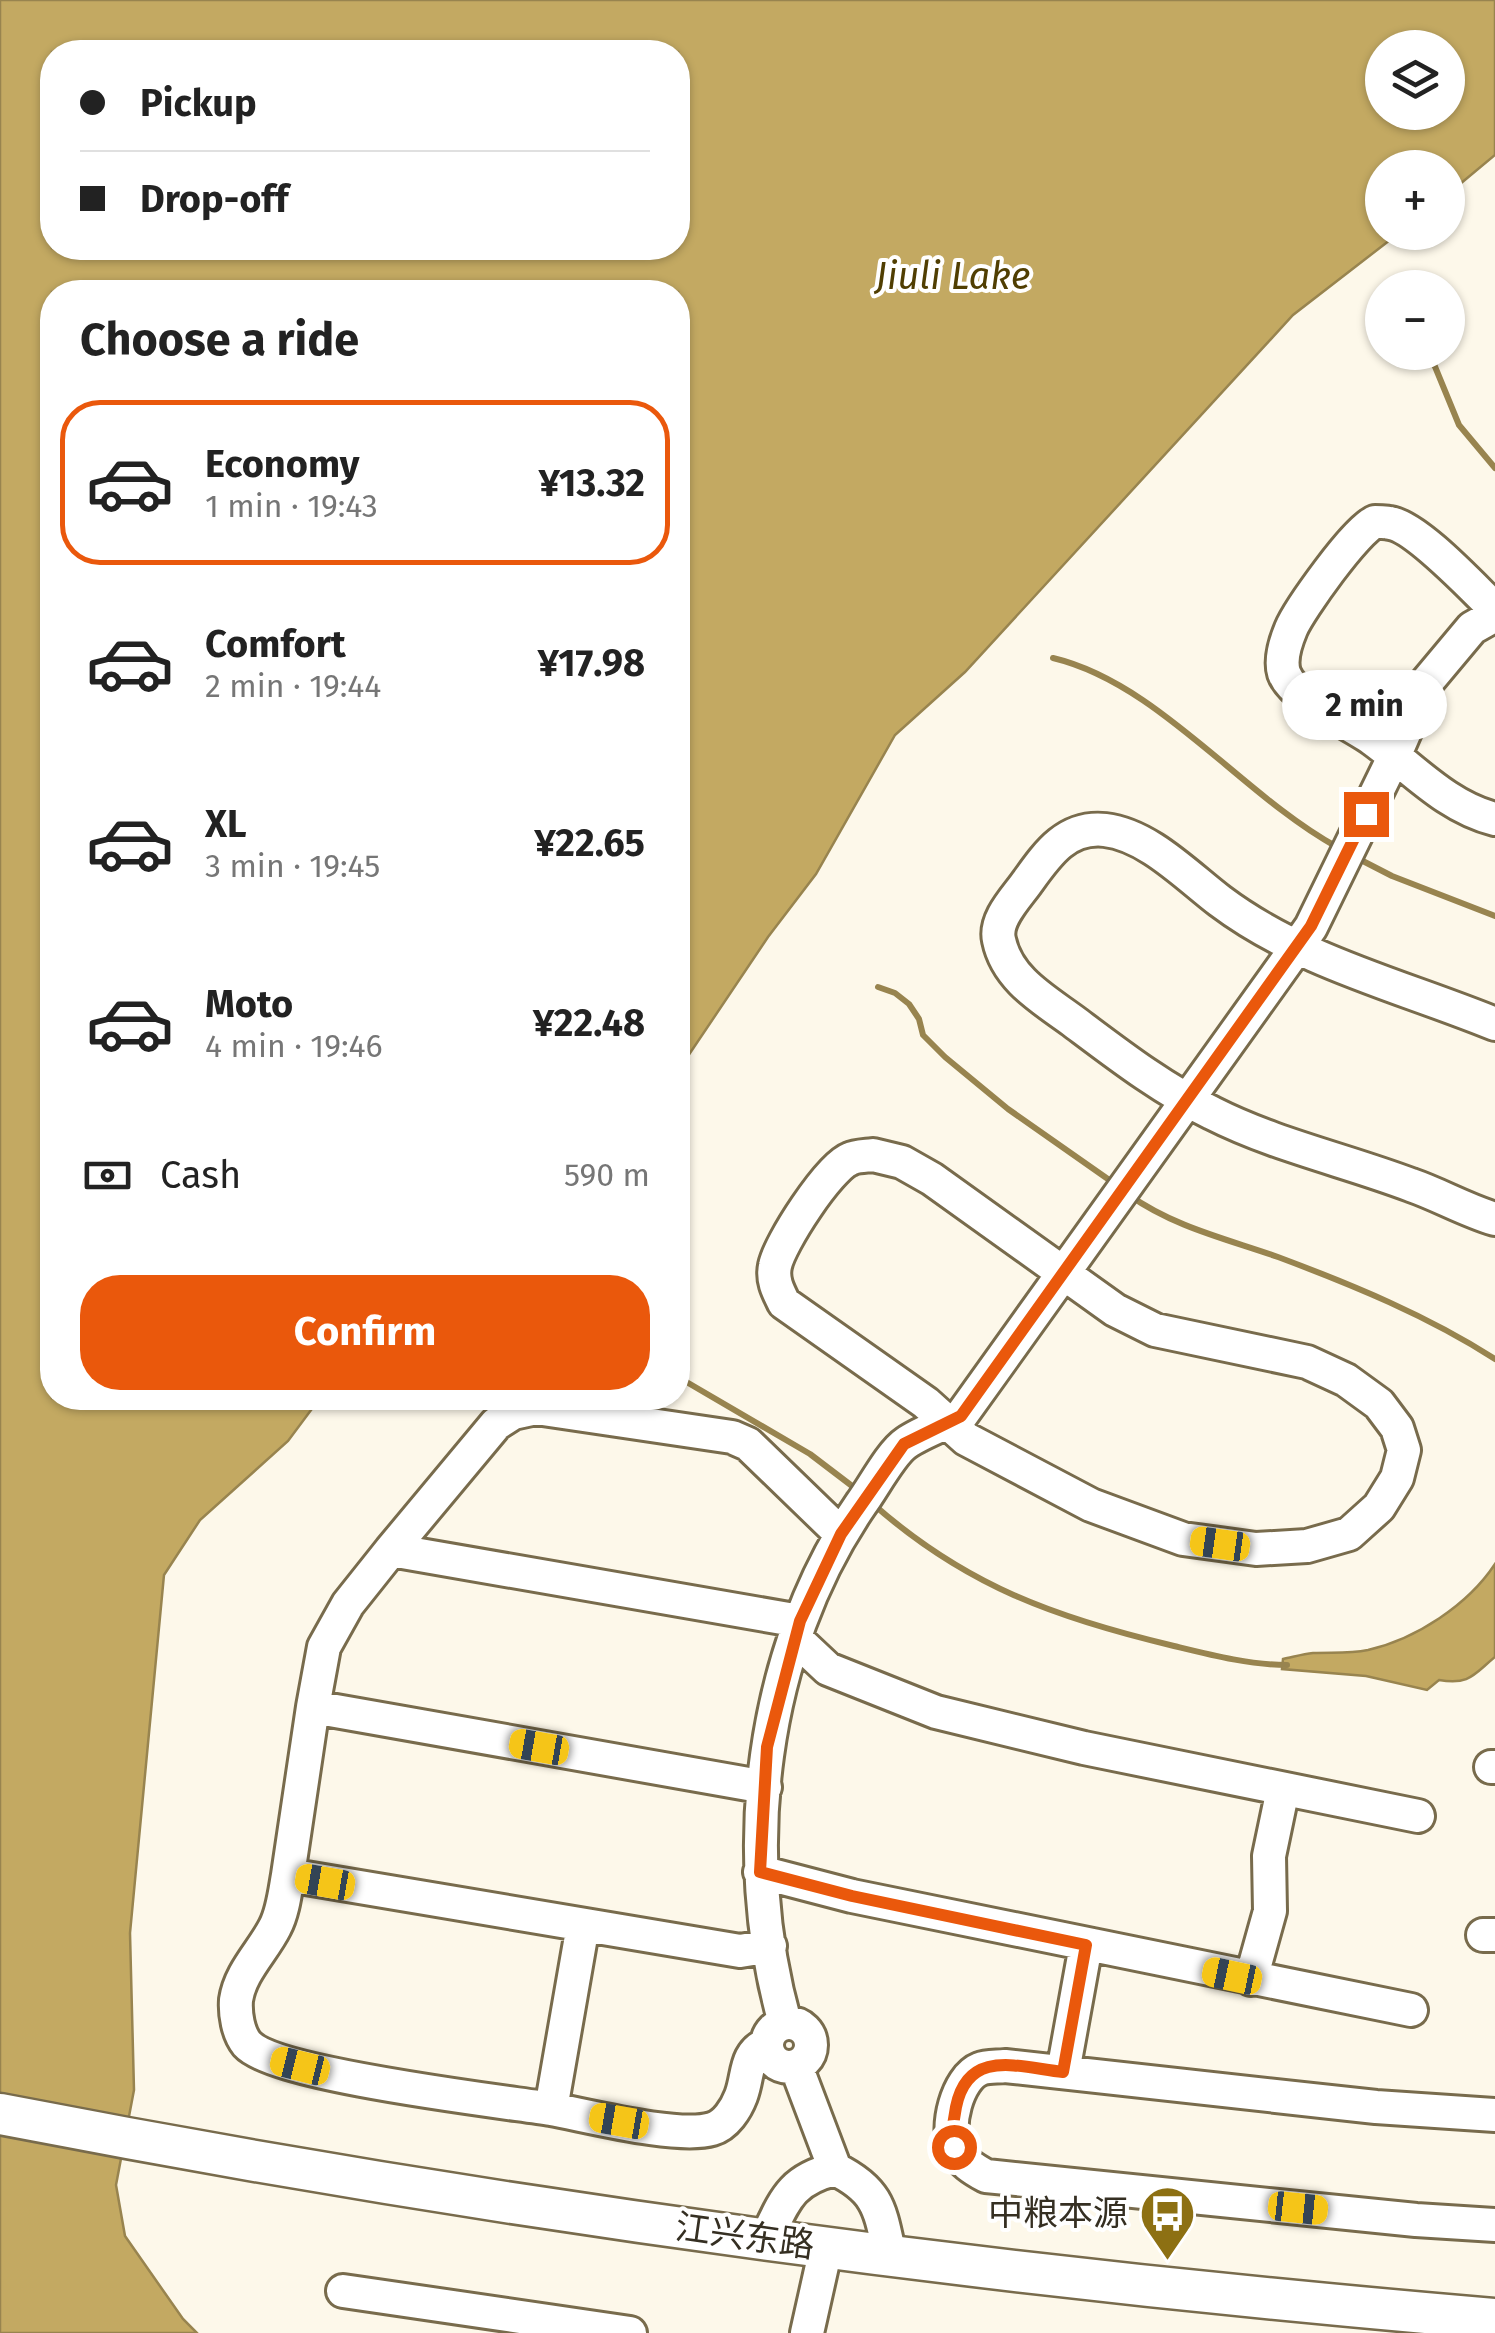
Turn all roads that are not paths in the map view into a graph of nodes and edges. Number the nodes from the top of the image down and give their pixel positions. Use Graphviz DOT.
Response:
graph roads {
  1 [pos="1495,612"];
  2 [pos="1394,757"];
  3 [pos="1495,819"];
  4 [pos="1297,947"];
  5 [pos="1495,1024"];
  6 [pos="1188,1099"];
  7 [pos="1495,1219"];
  8 [pos="1062,1274"];
  9 [pos="527,1410"];
  10 [pos="550,1410"];
  11 [pos="948,1422"];
  12 [pos="841,1534"];
  13 [pos="391,1550"];
  14 [pos="798,1630"];
  15 [pos="313,1707"];
  16 [pos="765,1786"];
  17 [pos="1283,1788"];
  18 [pos="1418,1816"];
  19 [pos="760,1872"];
  20 [pos="288,1875"];
  21 [pos="583,1925"];
  22 [pos="1086,1945"];
  23 [pos="770,1946"];
  24 [pos="1251,1979"];
  25 [pos="1411,2010"];
  26 [pos="776,2033"];
  27 [pos="1063,2072"];
  28 [pos="552,2109"];
  29 [pos="0,2114"];
  30 [pos="1495,2115"];
  31 [pos="835,2169"];
  32 [pos="1495,2225"];
  33 [pos="766,2239"];
  34 [pos="826,2248"];
  35 [pos="890,2256"];
  36 [pos="343,2290"];
  37 [pos="1495,2319"];
  38 [pos="630,2333"];
  39 [pos="807,2333"];
  1 -- 2 [label="street"];
  1 -- 2 [label="street"];
  2 -- 3 [label="street"];
  2 -- 4 [label="street"];
  4 -- 5 [label="street"];
  4 -- 6 [label="street"];
  4 -- 6 [label="street"];
  6 -- 7 [label="street"];
  6 -- 8 [label="street"];
  8 -- 11 [label="street"];
  8 -- 11 [label="street"];
  8 -- 11 [label="street"];
  9 -- 13 [label="street"];
  10 -- 12 [label="street"];
  11 -- 12 [label="street"];
  12 -- 14 [label="street"];
  13 -- 14 [label="street"];
  13 -- 15 [label="street"];
  14 -- 16 [label="street"];
  14 -- 17 [label="street"];
  15 -- 16 [label="street"];
  15 -- 20 [label="street"];
  16 -- 19 [label="street"];
  17 -- 18 [label="street"];
  17 -- 24 [label="street"];
  19 -- 22 [label="street"];
  19 -- 23 [label="street"];
  20 -- 21 [label="street"];
  20 -- 28 [label="street"];
  21 -- 23 [label="street"];
  21 -- 28 [label="street"];
  22 -- 24 [label="street"];
  22 -- 27 [label="street"];
  23 -- 26 [label="street"];
  24 -- 25 [label="street"];
  26 -- 28 [label="street"];
  26 -- 31 [label="street"];
  27 -- 30 [label="street"];
  27 -- 32 [label="street"];
  29 -- 33 [label="main road, 江兴东路"];
  31 -- 33 [label="street"];
  31 -- 35 [label="street"];
  33 -- 34 [label="main road, 江兴东路"];
  34 -- 35 [label="main road, 江兴东路"];
  34 -- 39 [label="street"];
  35 -- 37 [label="main road, 江兴东路"];
  36 -- 38 [label="street"];
}
